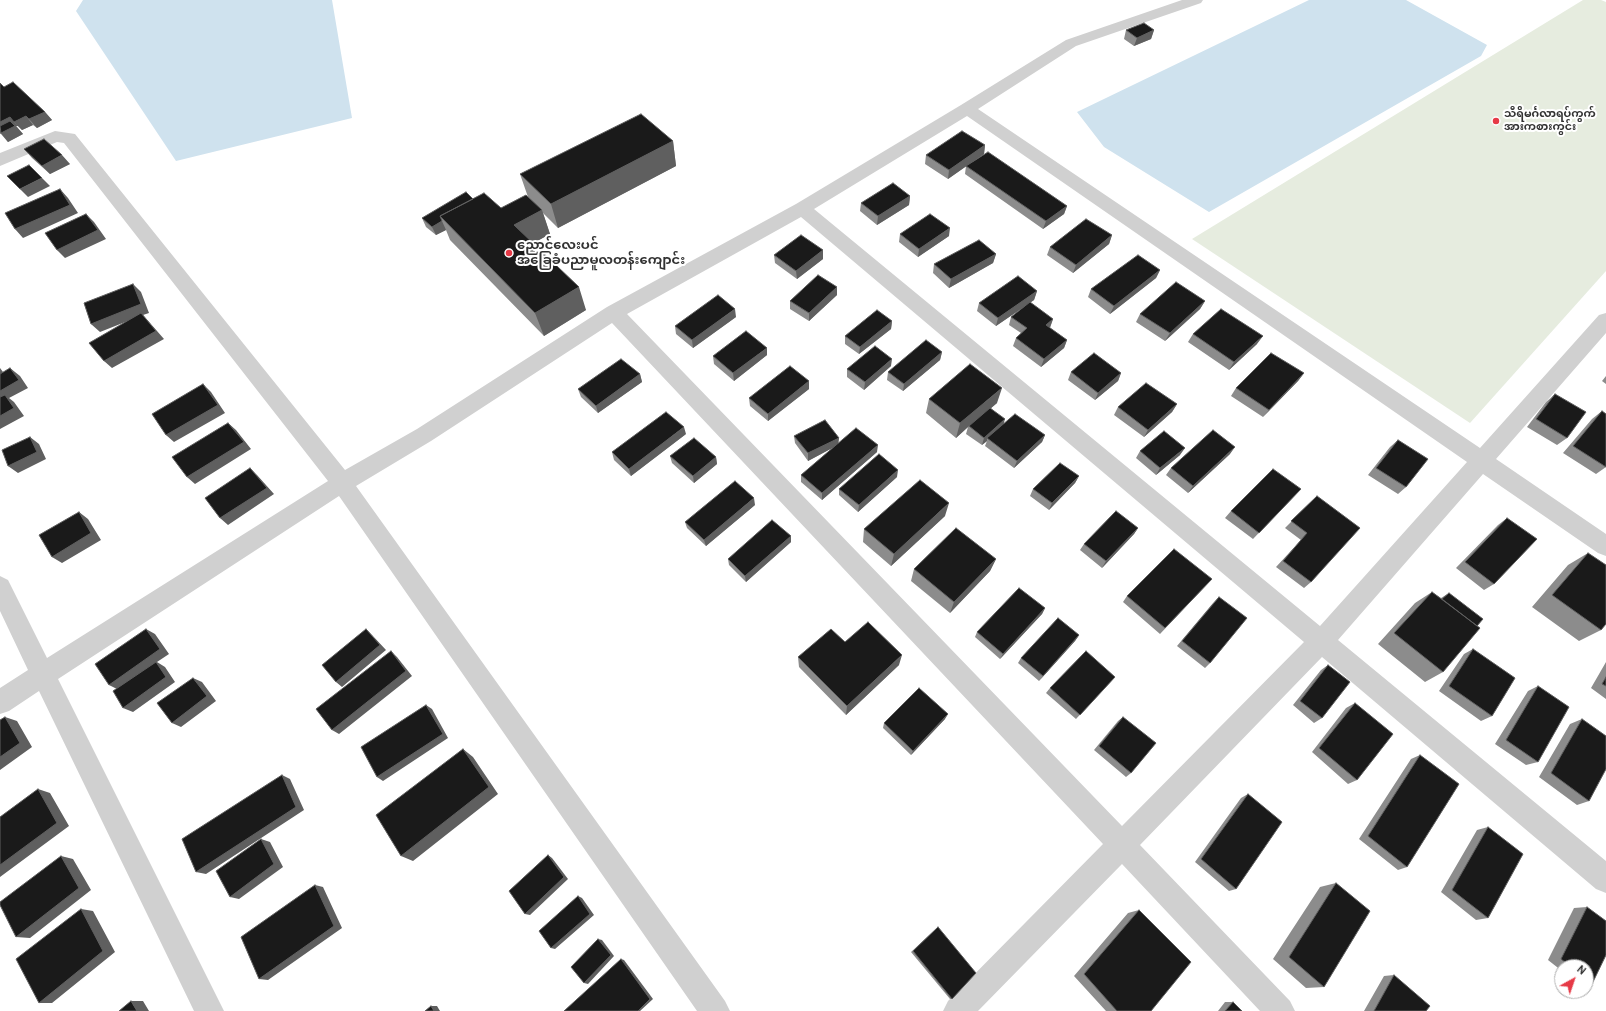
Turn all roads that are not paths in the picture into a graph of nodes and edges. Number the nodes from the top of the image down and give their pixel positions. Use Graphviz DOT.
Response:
graph roads {
  1 [pos="1196,0"];
  2 [pos="967,109"];
  3 [pos="0,160"];
  4 [pos="802,208"];
  5 [pos="614,312"];
  6 [pos="1606,320"];
  7 [pos="1482,461"];
  8 [pos="342,483"];
  9 [pos="1606,546"];
  10 [pos="0,586"];
  11 [pos="1321,642"];
  12 [pos="44,675"];
  13 [pos="0,702"];
  14 [pos="1122,846"];
  15 [pos="1606,879"];
  16 [pos="209,1011"];
  17 [pos="715,1011"];
  18 [pos="958,1011"];
  19 [pos="1280,1011"];
  1 -- 2 [label="street"];
  2 -- 4 [label="street"];
  2 -- 7 [label="street"];
  3 -- 8 [label="street"];
  4 -- 5 [label="street"];
  4 -- 11 [label="street"];
  5 -- 8 [label="street"];
  5 -- 14 [label="street"];
  6 -- 7 [label="street"];
  7 -- 9 [label="street"];
  7 -- 11 [label="street"];
  8 -- 12 [label="street"];
  8 -- 17 [label="street"];
  10 -- 12 [label="street"];
  11 -- 14 [label="street"];
  11 -- 15 [label="street"];
  12 -- 13 [label="street"];
  12 -- 16 [label="street"];
  14 -- 18 [label="street"];
  14 -- 19 [label="street"];
}
